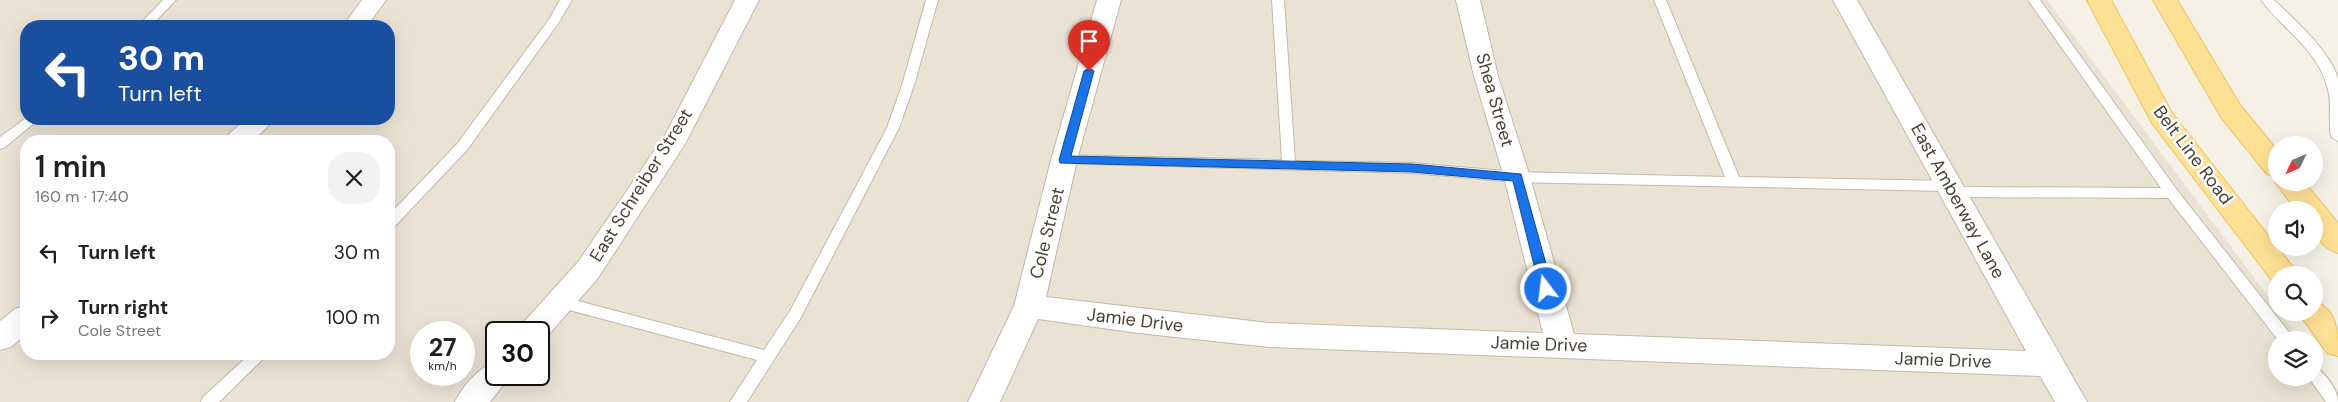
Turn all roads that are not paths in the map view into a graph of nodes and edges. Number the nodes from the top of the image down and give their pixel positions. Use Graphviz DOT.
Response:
graph roads {
  1 [pos="170,0"];
  2 [pos="374,0"];
  3 [pos="566,0"];
  4 [pos="747,0"];
  5 [pos="932,0"];
  6 [pos="1109,0"];
  7 [pos="1278,0"];
  8 [pos="1468,0"];
  9 [pos="1660,0"];
  10 [pos="1845,0"];
  11 [pos="2034,0"];
  12 [pos="2099,0"];
  13 [pos="2165,0"];
  14 [pos="2267,0"];
  15 [pos="150,20"];
  16 [pos="359,20"];
  17 [pos="25,125"];
  18 [pos="255,125"];
  19 [pos="244,135"];
  20 [pos="2338,137"];
  21 [pos="0,144"];
  22 [pos="2268,157"];
  23 [pos="1064,160"];
  24 [pos="1289,165"];
  25 [pos="1517,177"];
  26 [pos="1734,182"];
  27 [pos="1951,189"];
  28 [pos="2296,191"];
  29 [pos="2172,194"];
  30 [pos="2305,201"];
  31 [pos="395,217"];
  32 [pos="2323,223"];
  33 [pos="2338,242"];
  34 [pos="2277,266"];
  35 [pos="559,302"];
  36 [pos="1029,306"];
  37 [pos="543,321"];
  38 [pos="2320,321"];
  39 [pos="20,322"];
  40 [pos="2280,331"];
  41 [pos="0,338"];
  42 [pos="1561,344"];
  43 [pos="2338,344"];
  44 [pos="767,357"];
  45 [pos="254,360"];
  46 [pos="2050,364"];
  47 [pos="486,386"];
  48 [pos="2323,386"];
  49 [pos="209,402"];
  50 [pos="472,402"];
  51 [pos="738,402"];
  52 [pos="984,402"];
  53 [pos="2071,402"];
  54 [pos="2335,402"];
  1 -- 15 [label="lane"];
  2 -- 16 [label="street"];
  3 -- 31 [label="lane"];
  4 -- 35 [label="street, East Schreiber Street"];
  5 -- 44 [label="lane"];
  6 -- 23 [label="street, Cole Street"];
  7 -- 24 [label="lane"];
  8 -- 25 [label="street, Shea Street"];
  9 -- 26 [label="lane"];
  10 -- 27 [label="street, East Amberway Lane"];
  11 -- 29 [label="lane"];
  12 -- 34 [label="main road, Belt Line Road"];
  13 -- 22 [label="main road"];
  14 -- 20 [label="lane"];
  17 -- 21 [label="lane"];
  18 -- 19 [label="street"];
  23 -- 24 [label="lane"];
  23 -- 36 [label="street, Cole Street"];
  24 -- 25 [label="lane"];
  25 -- 26 [label="lane"];
  25 -- 42 [label="street, Shea Street"];
  26 -- 27 [label="lane"];
  27 -- 29 [label="lane"];
  27 -- 46 [label="street, East Amberway Lane"];
  28 -- 30 [label="main road"];
  29 -- 40 [label="lane"];
  32 -- 33 [label="main road"];
  35 -- 37 [label="street, East Schreiber Street"];
  35 -- 44 [label="lane"];
  36 -- 42 [label="street, Jamie Drive"];
  36 -- 52 [label="street, Cole Street"];
  38 -- 43 [label="main road"];
  39 -- 41 [label="street"];
  42 -- 46 [label="street, Jamie Drive"];
  44 -- 51 [label="lane"];
  45 -- 49 [label="lane"];
  46 -- 53 [label="street, East Amberway Lane"];
  47 -- 50 [label="street"];
  48 -- 54 [label="lane"];
}
